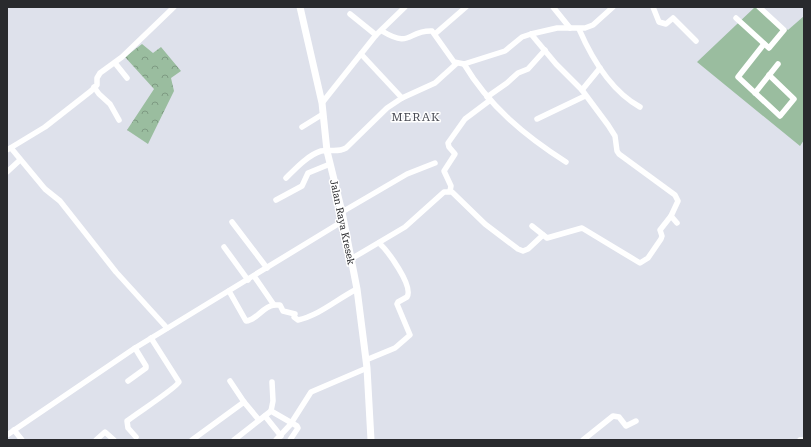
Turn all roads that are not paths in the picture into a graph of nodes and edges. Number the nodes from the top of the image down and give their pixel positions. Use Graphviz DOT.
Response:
graph roads {
  1 [pos="174,7"];
  2 [pos="300,7"];
  3 [pos="405,7"];
  4 [pos="466,7"];
  5 [pos="553,7"];
  6 [pos="613,7"];
  7 [pos="653,7"];
  8 [pos="759,7"];
  9 [pos="350,14"];
  10 [pos="736,18"];
  11 [pos="570,28"];
  12 [pos="578,29"];
  13 [pos="382,31"];
  14 [pos="436,33"];
  15 [pos="531,34"];
  16 [pos="376,35"];
  17 [pos="696,41"];
  18 [pos="764,44"];
  19 [pos="545,50"];
  20 [pos="361,54"];
  21 [pos="115,63"];
  22 [pos="456,64"];
  23 [pos="464,64"];
  24 [pos="778,64"];
  25 [pos="600,68"];
  26 [pos="769,75"];
  27 [pos="127,78"];
  28 [pos="94,87"];
  29 [pos="583,93"];
  30 [pos="755,93"];
  31 [pos="402,98"];
  32 [pos="488,99"];
  33 [pos="322,103"];
  34 [pos="640,107"];
  35 [pos="323,114"];
  36 [pos="537,119"];
  37 [pos="119,120"];
  38 [pos="302,126"];
  39 [pos="9,149"];
  40 [pos="327,152"];
  41 [pos="20,160"];
  42 [pos="566,162"];
  43 [pos="435,163"];
  44 [pos="330,164"];
  45 [pos="7,172"];
  46 [pos="286,178"];
  47 [pos="450,191"];
  48 [pos="276,200"];
  49 [pos="342,212"];
  50 [pos="671,216"];
  51 [pos="343,221"];
  52 [pos="232,222"];
  53 [pos="677,223"];
  54 [pos="532,226"];
  55 [pos="543,235"];
  56 [pos="379,243"];
  57 [pos="224,247"];
  58 [pos="351,259"];
  59 [pos="267,268"];
  60 [pos="254,276"];
  61 [pos="248,280"];
  62 [pos="357,289"];
  63 [pos="229,292"];
  64 [pos="274,305"];
  65 [pos="167,328"];
  66 [pos="151,338"];
  67 [pos="135,348"];
  68 [pos="366,360"];
  69 [pos="367,368"];
  70 [pos="128,381"];
  71 [pos="230,381"];
  72 [pos="272,382"];
  73 [pos="244,402"];
  74 [pos="271,411"];
  75 [pos="265,416"];
  76 [pos="259,420"];
  77 [pos="636,421"];
  78 [pos="291,423"];
  79 [pos="14,430"];
  80 [pos="7,435"];
  81 [pos="136,437"];
  82 [pos="278,438"];
  83 [pos="22,440"];
  84 [pos="96,440"];
  85 [pos="114,440"];
  86 [pos="192,440"];
  87 [pos="234,440"];
  88 [pos="290,440"];
  89 [pos="371,440"];
  90 [pos="583,440"];
  1 -- 21 [label="street"];
  2 -- 33 [label="main road, Jalan Raya Kresek"];
  3 -- 13 [label="street"];
  4 -- 14 [label="street"];
  5 -- 11 [label="street"];
  6 -- 12 [label="street"];
  7 -- 17 [label="street"];
  8 -- 18 [label="street"];
  9 -- 16 [label="street"];
  10 -- 18 [label="street"];
  11 -- 12 [label="street"];
  11 -- 15 [label="street"];
  12 -- 25 [label="street"];
  13 -- 14 [label="street"];
  13 -- 16 [label="street"];
  14 -- 22 [label="street"];
  15 -- 19 [label="street"];
  15 -- 23 [label="street"];
  16 -- 20 [label="street"];
  18 -- 30 [label="street"];
  19 -- 29 [label="street"];
  19 -- 32 [label="street"];
  20 -- 31 [label="street"];
  20 -- 33 [label="street"];
  21 -- 27 [label="street"];
  21 -- 28 [label="street"];
  22 -- 23 [label="street"];
  22 -- 31 [label="street"];
  23 -- 32 [label="street"];
  24 -- 26 [label="street"];
  25 -- 29 [label="street"];
  25 -- 34 [label="street"];
  26 -- 30 [label="street"];
  26 -- 30 [label="street"];
  28 -- 37 [label="street"];
  28 -- 39 [label="street"];
  29 -- 36 [label="street"];
  29 -- 50 [label="street"];
  31 -- 40 [label="street"];
  32 -- 42 [label="street"];
  32 -- 47 [label="street"];
  33 -- 35 [label="main road, Jalan Raya Kresek"];
  35 -- 38 [label="street"];
  35 -- 40 [label="main road, Jalan Raya Kresek"];
  39 -- 41 [label="street"];
  40 -- 44 [label="main road, Jalan Raya Kresek"];
  40 -- 46 [label="street"];
  41 -- 45 [label="street"];
  41 -- 65 [label="street"];
  43 -- 49 [label="street"];
  44 -- 48 [label="street"];
  44 -- 49 [label="main road, Jalan Raya Kresek"];
  47 -- 55 [label="street"];
  47 -- 56 [label="street"];
  49 -- 51 [label="main road, Jalan Raya Kresek"];
  50 -- 53 [label="street"];
  50 -- 55 [label="street"];
  51 -- 58 [label="main road, Jalan Raya Kresek"];
  51 -- 59 [label="street"];
  52 -- 59 [label="street"];
  54 -- 55 [label="street"];
  56 -- 58 [label="street"];
  56 -- 68 [label="street"];
  57 -- 61 [label="street"];
  58 -- 62 [label="main road, Jalan Raya Kresek"];
  59 -- 60 [label="street"];
  60 -- 61 [label="street"];
  60 -- 64 [label="street"];
  61 -- 63 [label="street"];
  62 -- 64 [label="street"];
  62 -- 68 [label="main road, Jalan Raya Kresek"];
  63 -- 64 [label="street"];
  63 -- 65 [label="street"];
  65 -- 66 [label="street"];
  66 -- 67 [label="street"];
  66 -- 81 [label="street"];
  67 -- 70 [label="street"];
  67 -- 79 [label="street"];
  68 -- 69 [label="main road, Jalan Raya Kresek"];
  69 -- 78 [label="street"];
  69 -- 89 [label="main road, Jalan Raya Kresek"];
  71 -- 73 [label="street"];
  72 -- 74 [label="street"];
  73 -- 76 [label="street"];
  73 -- 86 [label="street"];
  74 -- 75 [label="street"];
  74 -- 78 [label="street"];
  75 -- 76 [label="street"];
  75 -- 82 [label="street"];
  76 -- 87 [label="street"];
  77 -- 90 [label="street"];
  78 -- 82 [label="street"];
  78 -- 88 [label="street"];
  79 -- 80 [label="street"];
  79 -- 83 [label="street"];
  84 -- 85 [label="street"];
}
